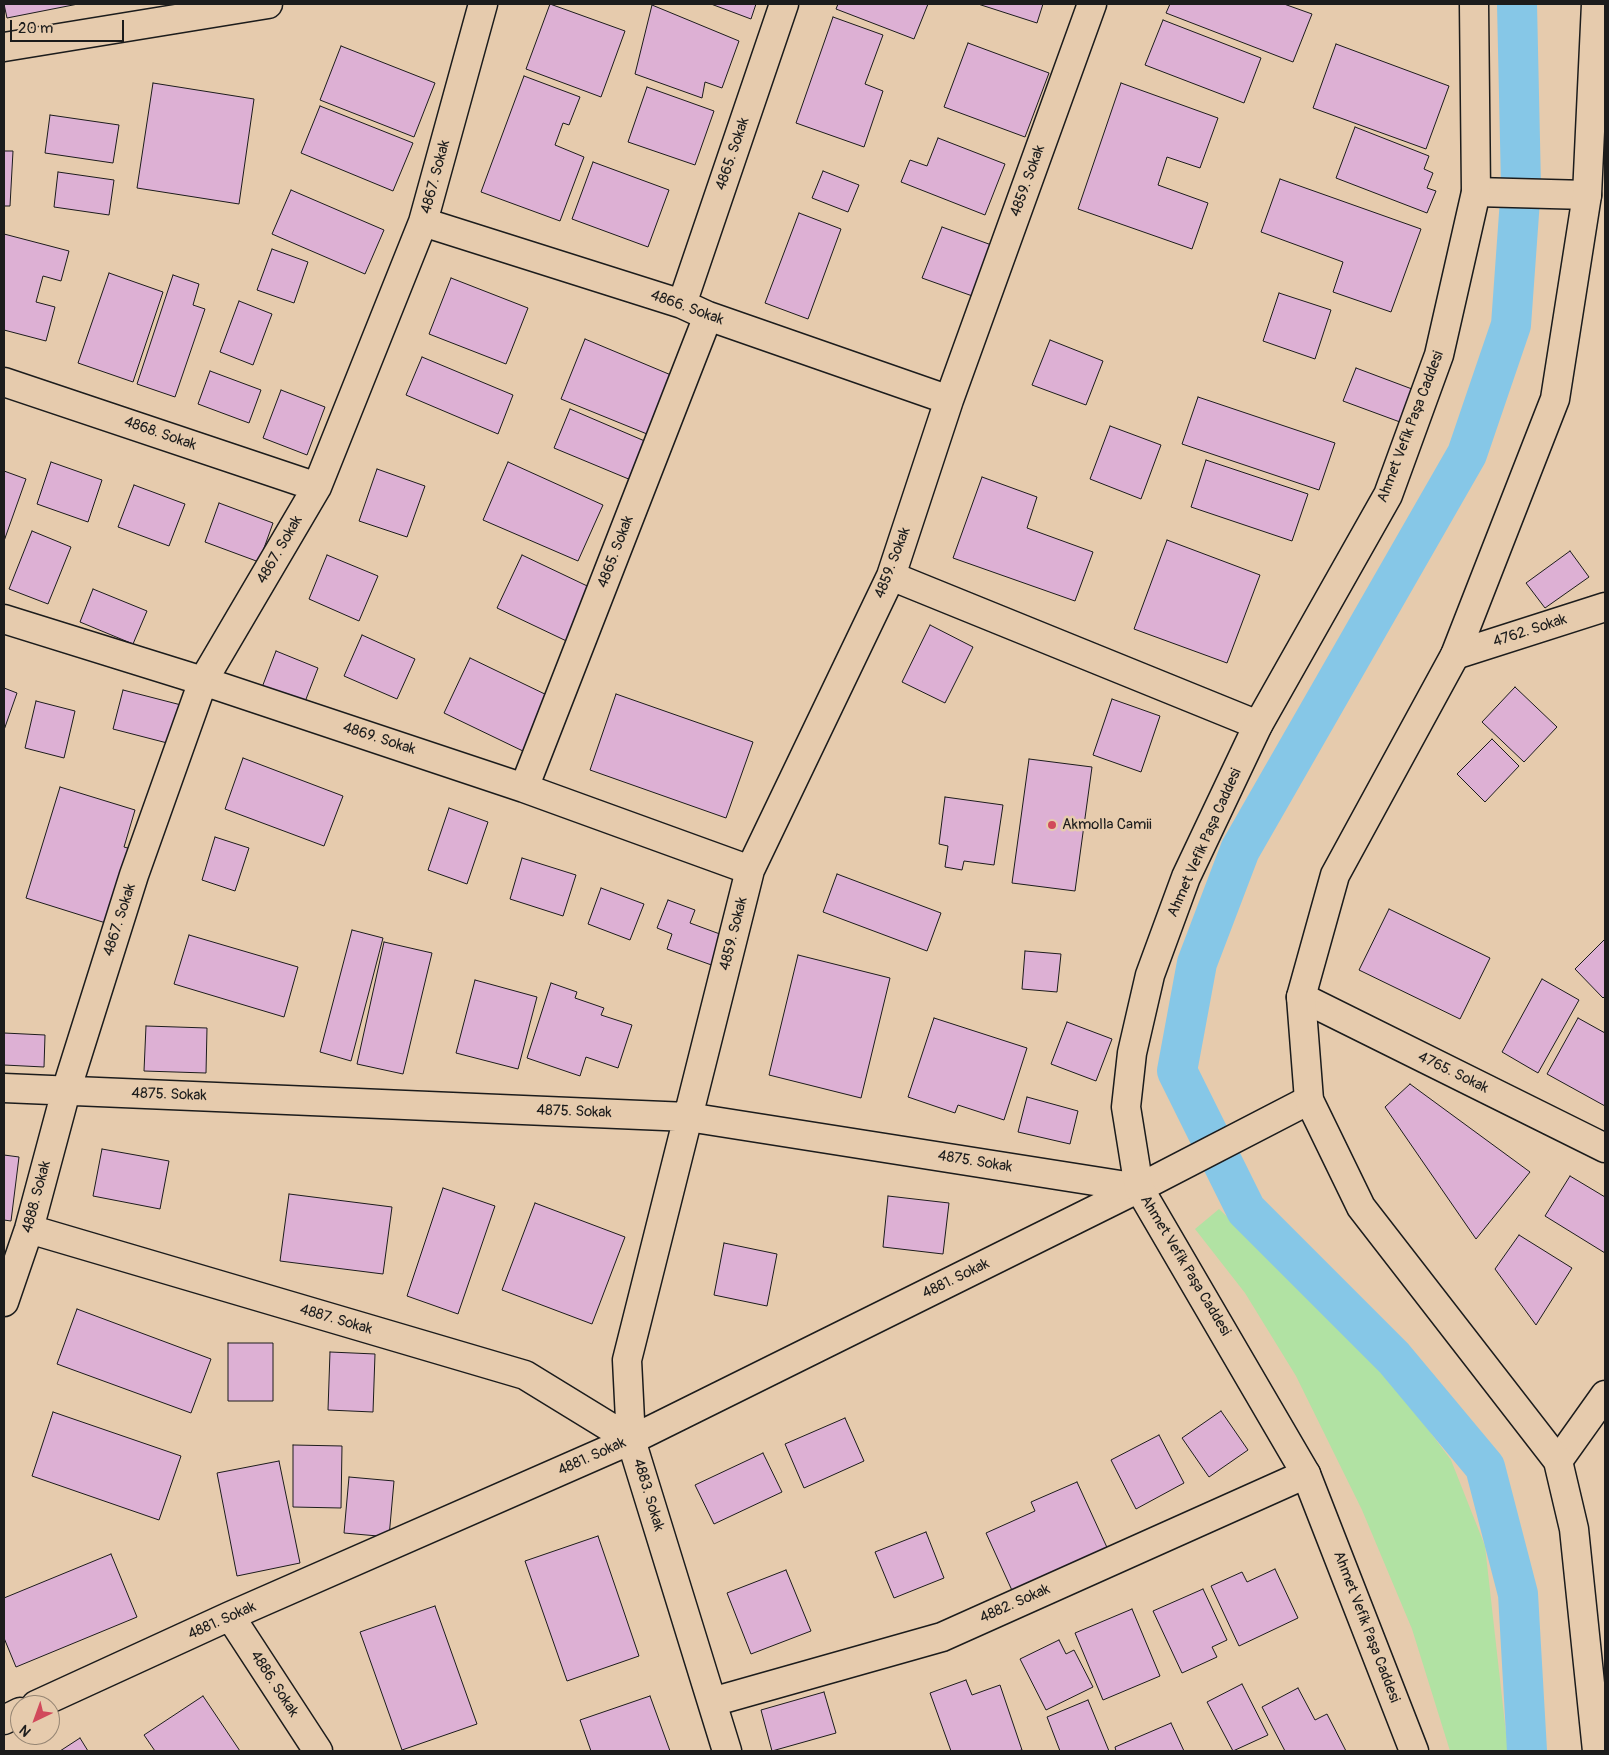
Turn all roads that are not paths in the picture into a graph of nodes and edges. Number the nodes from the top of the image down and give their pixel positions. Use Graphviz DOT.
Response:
graph roads {
  1 [pos="268,4"];
  2 [pos="483,4"];
  3 [pos="784,4"];
  4 [pos="1092,4"];
  5 [pos="1474,4"];
  6 [pos="1596,4"];
  7 [pos="4,47"];
  8 [pos="1476,192"];
  9 [pos="1587,195"];
  10 [pos="423,222"];
  11 [pos="682,304"];
  12 [pos="708,316"];
  13 [pos="4,382"];
  14 [pos="949,400"];
  15 [pos="317,487"];
  16 [pos="891,576"];
  17 [pos="1605,607"];
  18 [pos="4,620"];
  19 [pos="1455,655"];
  20 [pos="203,681"];
  21 [pos="1258,724"];
  22 [pos="524,788"];
  23 [pos="750,870"];
  24 [pos="1301,997"];
  25 [pos="4,1088"];
  26 [pos="66,1090"];
  27 [pos="1309,1100"];
  28 [pos="688,1117"];
  29 [pos="1605,1148"];
  30 [pos="1139,1188"];
  31 [pos="29,1229"];
  32 [pos="4,1302"];
  33 [pos="1605,1395"];
  34 [pos="631,1440"];
  35 [pos="1558,1461"];
  36 [pos="1306,1474"];
  37 [pos="230,1616"];
  38 [pos="58,1695"];
  39 [pos="712,1702"];
  40 [pos="318,1751"];
  41 [pos="727,1751"];
  42 [pos="1414,1751"];
  43 [pos="1597,1751"];
  1 -- 7 [label="street"];
  2 -- 10 [label="street, 4867. Sokak"];
  3 -- 11 [label="street, 4865. Sokak"];
  4 -- 14 [label="street, 4859. Sokak"];
  5 -- 8 [label="street, Ahmet Vefik Paşa Caddesi"];
  6 -- 9 [label="street"];
  8 -- 9 [label="street"];
  8 -- 21 [label="street, Ahmet Vefik Paşa Caddesi"];
  9 -- 19 [label="street"];
  10 -- 11 [label="street, 4866. Sokak"];
  10 -- 15 [label="street, 4867. Sokak"];
  11 -- 12 [label="street, 4866. Sokak"];
  12 -- 14 [label="street, 4866. Sokak"];
  12 -- 22 [label="street, 4865. Sokak"];
  13 -- 15 [label="street, 4868. Sokak"];
  14 -- 16 [label="street, 4859. Sokak"];
  15 -- 20 [label="street, 4867. Sokak"];
  16 -- 21 [label="street"];
  16 -- 23 [label="street, 4859. Sokak"];
  17 -- 19 [label="street, 4762. Sokak"];
  18 -- 20 [label="street, 4869. Sokak"];
  19 -- 24 [label="street"];
  20 -- 22 [label="street, 4869. Sokak"];
  20 -- 26 [label="street, 4867. Sokak"];
  21 -- 30 [label="street, Ahmet Vefik Paşa Caddesi"];
  22 -- 23 [label="street, 4869. Sokak"];
  23 -- 28 [label="street, 4859. Sokak"];
  24 -- 27 [label="street"];
  24 -- 29 [label="street, 4765. Sokak"];
  25 -- 26 [label="street, 4875. Sokak"];
  26 -- 28 [label="street, 4875. Sokak"];
  26 -- 31 [label="street, 4888. Sokak"];
  27 -- 30 [label="street, 4881. Sokak"];
  27 -- 35 [label="street"];
  28 -- 30 [label="street, 4875. Sokak"];
  28 -- 34 [label="street, 4883. Sokak"];
  30 -- 34 [label="street, 4881. Sokak"];
  30 -- 36 [label="street, Ahmet Vefik Paşa Caddesi"];
  31 -- 32 [label="street, 4888. Sokak"];
  31 -- 34 [label="street, 4887. Sokak"];
  33 -- 35 [label="street"];
  34 -- 37 [label="street, 4881. Sokak"];
  34 -- 39 [label="street, 4883. Sokak"];
  35 -- 43 [label="street"];
  36 -- 39 [label="street, 4882. Sokak"];
  36 -- 42 [label="street, Ahmet Vefik Paşa Caddesi"];
  37 -- 38 [label="street, 4881. Sokak"];
  37 -- 40 [label="street, 4886. Sokak"];
  39 -- 41 [label="street, 4883. Sokak"];
}
